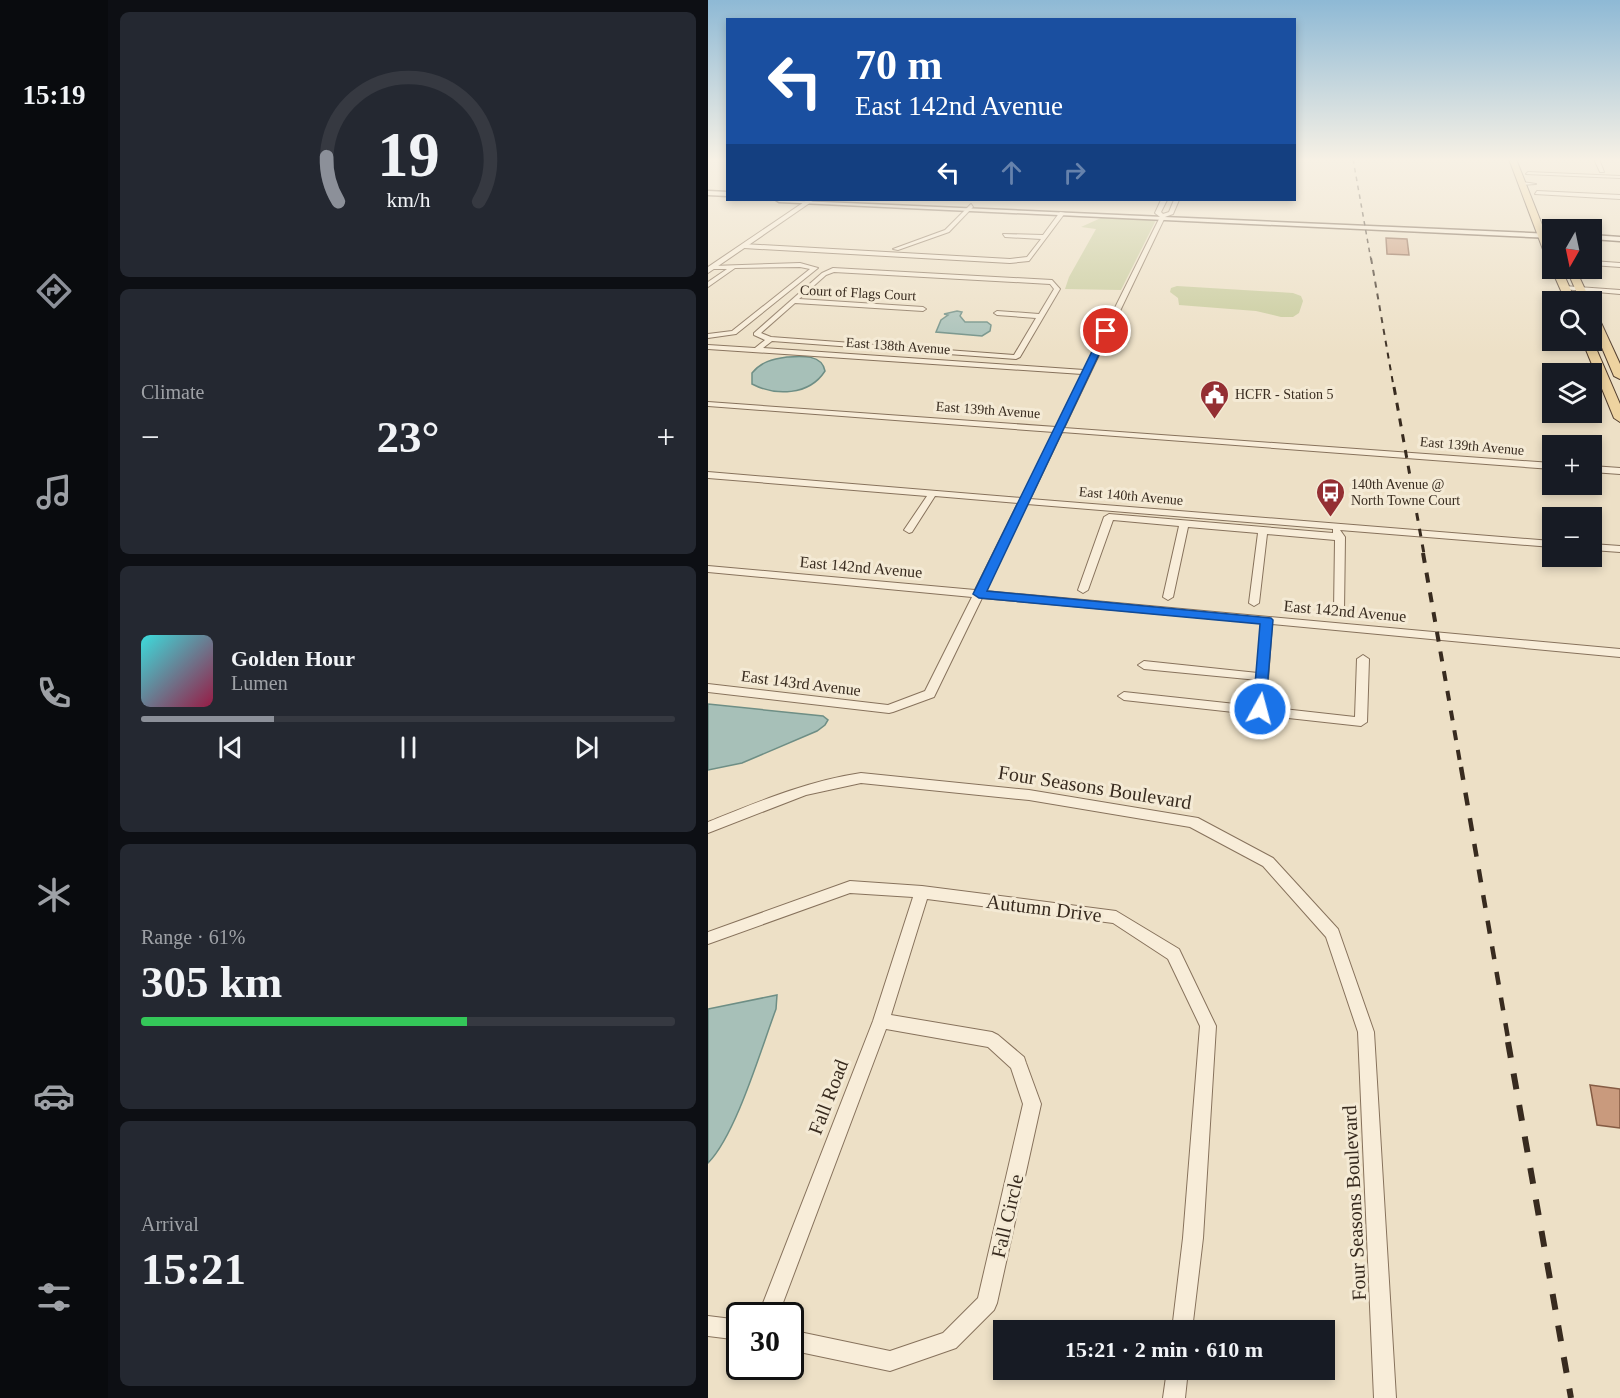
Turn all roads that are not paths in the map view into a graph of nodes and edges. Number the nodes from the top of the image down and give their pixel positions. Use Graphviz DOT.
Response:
graph roads {
  1 [pos="776,224"];
  2 [pos="954,224"];
  3 [pos="1054,224"];
  4 [pos="1158,224"];
  5 [pos="1329,224"];
  6 [pos="1542,232"];
  7 [pos="1005,235"];
  8 [pos="1044,237"];
  9 [pos="1602,239"];
  10 [pos="1620,240"];
  11 [pos="752,241"];
  12 [pos="744,246"];
  13 [pos="896,249"];
  14 [pos="971,252"];
  15 [pos="1602,264"];
  16 [pos="1620,265"];
  17 [pos="732,268"];
  18 [pos="711,269"];
  19 [pos="953,276"];
  20 [pos="1560,279"];
  21 [pos="1575,279"];
  22 [pos="946,284"];
  23 [pos="708,285"];
  24 [pos="1564,288"];
  25 [pos="1580,290"];
  26 [pos="1566,291"];
  27 [pos="1620,292"];
  28 [pos="792,301"];
  29 [pos="923,309"];
  30 [pos="997,313"];
  31 [pos="1040,316"];
  32 [pos="708,336"];
  33 [pos="897,337"];
  34 [pos="770,339"];
  35 [pos="708,347"];
  36 [pos="886,348"];
  37 [pos="757,350"];
  38 [pos="1596,351"];
  39 [pos="1600,351"];
  40 [pos="997,356"];
  41 [pos="990,366"];
  42 [pos="1086,372"];
  43 [pos="1620,378"];
  44 [pos="708,404"];
  45 [pos="1619,414"];
  46 [pos="1058,429"];
  47 [pos="1542,465"];
  48 [pos="1602,470"];
  49 [pos="1620,471"];
  50 [pos="708,475"];
  51 [pos="933,493"];
  52 [pos="1026,501"];
  53 [pos="1184,524"];
  54 [pos="1329,526"];
  55 [pos="909,530"];
  56 [pos="1263,530"];
  57 [pos="1312,534"];
  58 [pos="1340,537"];
  59 [pos="1542,543"];
  60 [pos="1602,548"];
  61 [pos="1620,549"];
  62 [pos="708,569"];
  63 [pos="1083,590"];
  64 [pos="979,594"];
  65 [pos="1168,597"];
  66 [pos="1254,603"];
  67 [pos="1339,611"];
  68 [pos="1267,620"];
  69 [pos="1620,653"];
  70 [pos="1363,659"];
  71 [pos="1144,665"];
  72 [pos="1264,677"];
  73 [pos="708,688"];
  74 [pos="1124,696"];
  75 [pos="1260,709"];
  76 [pos="708,828"];
  77 [pos="922,892"];
  78 [pos="708,938"];
  79 [pos="881,1021"];
  80 [pos="773,1302"];
  81 [pos="1183,1320"];
  82 [pos="708,1326"];
  83 [pos="726,1328"];
  84 [pos="804,1343"];
  85 [pos="1177,1380"];
  86 [pos="1174,1398"];
  87 [pos="1385,1398"];
  1 -- 11 [label="street"];
  2 -- 13 [label="street"];
  3 -- 8 [label="street"];
  4 -- 42 [label="street"];
  5 -- 6 [label="main road"];
  7 -- 8 [label="street"];
  8 -- 12 [label="street"];
  9 -- 10 [label="main road"];
  11 -- 12 [label="street"];
  11 -- 13 [label="street"];
  12 -- 18 [label="street"];
  13 -- 14 [label="street"];
  15 -- 16 [label="street"];
  17 -- 18 [label="street"];
  17 -- 23 [label="street"];
  17 -- 32 [label="street"];
  19 -- 22 [label="street"];
  19 -- 28 [label="street"];
  19 -- 31 [label="street"];
  20 -- 24 [label="main road"];
  21 -- 25 [label="main road"];
  24 -- 25 [label="street"];
  24 -- 26 [label="main road"];
  25 -- 27 [label="street"];
  28 -- 29 [label="street, Court of Flags Court"];
  28 -- 34 [label="street"];
  30 -- 31 [label="street"];
  31 -- 40 [label="street"];
  33 -- 36 [label="street"];
  34 -- 36 [label="street"];
  34 -- 37 [label="street"];
  35 -- 37 [label="street, East 138th Avenue"];
  36 -- 40 [label="street"];
  37 -- 41 [label="street, East 138th Avenue"];
  38 -- 45 [label="main road"];
  39 -- 43 [label="main road"];
  40 -- 41 [label="street"];
  41 -- 42 [label="street, East 138th Avenue"];
  42 -- 46 [label="street"];
  44 -- 46 [label="street, East 139th Avenue"];
  46 -- 47 [label="street, East 139th Avenue"];
  46 -- 52 [label="street"];
  48 -- 49 [label="street"];
  50 -- 51 [label="street, East 140th Avenue"];
  51 -- 52 [label="street, East 140th Avenue"];
  51 -- 55 [label="street"];
  52 -- 54 [label="street, East 140th Avenue"];
  52 -- 64 [label="street"];
  53 -- 56 [label="street"];
  53 -- 63 [label="street"];
  53 -- 65 [label="street"];
  54 -- 57 [label="street"];
  54 -- 58 [label="street"];
  54 -- 59 [label="street, East 140th Avenue"];
  56 -- 57 [label="street"];
  56 -- 66 [label="street"];
  57 -- 58 [label="street"];
  58 -- 67 [label="street"];
  60 -- 61 [label="street"];
  62 -- 64 [label="street, East 142nd Avenue"];
  64 -- 68 [label="street, East 142nd Avenue"];
  64 -- 73 [label="street, East 143rd Avenue"];
  68 -- 69 [label="street, East 142nd Avenue"];
  68 -- 72 [label="street"];
  70 -- 75 [label="street"];
  71 -- 72 [label="street"];
  72 -- 75 [label="street"];
  74 -- 75 [label="street"];
  76 -- 87 [label="street, Four Seasons Boulevard"];
  77 -- 78 [label="street, Autumn Drive"];
  77 -- 79 [label="street, Fall Road"];
  77 -- 81 [label="street, Autumn Drive"];
  79 -- 80 [label="street, Fall Road"];
  79 -- 84 [label="street, Fall Circle"];
  82 -- 83 [label="street"];
  85 -- 86 [label="street"];
}
